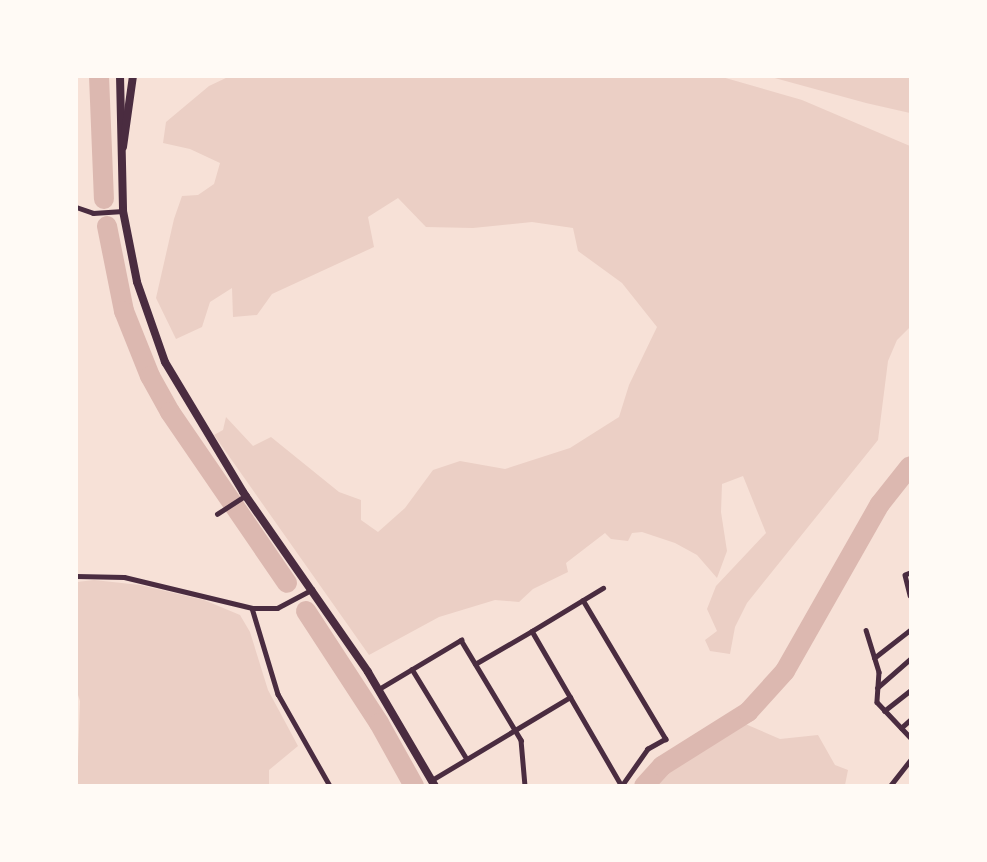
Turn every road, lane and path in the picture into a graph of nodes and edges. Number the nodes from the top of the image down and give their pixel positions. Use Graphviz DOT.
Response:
graph roads {
  1 [pos="120,76"];
  2 [pos="133,76"];
  3 [pos="123,147"];
  4 [pos="76,207"];
  5 [pos="123,211"];
  6 [pos="246,495"];
  7 [pos="217,514"];
  8 [pos="910,573"];
  9 [pos="76,576"];
  10 [pos="603,588"];
  11 [pos="312,589"];
  12 [pos="910,595"];
  13 [pos="584,600"];
  14 [pos="252,608"];
  15 [pos="866,630"];
  16 [pos="910,630"];
  17 [pos="532,631"];
  18 [pos="874,658"];
  19 [pos="910,659"];
  20 [pos="476,664"];
  21 [pos="412,669"];
  22 [pos="877,688"];
  23 [pos="379,689"];
  24 [pos="910,691"];
  25 [pos="570,697"];
  26 [pos="884,711"];
  27 [pos="910,720"];
  28 [pos="901,728"];
  29 [pos="516,730"];
  30 [pos="910,737"];
  31 [pos="467,759"];
  32 [pos="910,760"];
  33 [pos="433,783"];
  34 [pos="330,786"];
  35 [pos="525,786"];
  36 [pos="622,786"];
  37 [pos="890,786"];
  1 -- 3 [label="highway"];
  2 -- 3 [label="highway"];
  3 -- 5 [label="highway"];
  4 -- 5 [label="street"];
  5 -- 6 [label="highway"];
  6 -- 7 [label="street"];
  6 -- 11 [label="highway"];
  8 -- 12 [label="street"];
  9 -- 14 [label="street"];
  10 -- 13 [label="street"];
  11 -- 14 [label="street"];
  11 -- 23 [label="highway"];
  13 -- 17 [label="street"];
  13 -- 36 [label="street"];
  14 -- 34 [label="street"];
  15 -- 18 [label="street"];
  16 -- 18 [label="street"];
  17 -- 20 [label="street"];
  17 -- 25 [label="street"];
  18 -- 22 [label="street"];
  19 -- 22 [label="street"];
  20 -- 21 [label="street"];
  20 -- 29 [label="street"];
  21 -- 23 [label="street"];
  21 -- 31 [label="street"];
  22 -- 26 [label="street"];
  23 -- 33 [label="highway"];
  24 -- 26 [label="street"];
  25 -- 29 [label="street"];
  25 -- 36 [label="street"];
  26 -- 28 [label="street"];
  27 -- 28 [label="street"];
  28 -- 30 [label="street"];
  29 -- 31 [label="street"];
  29 -- 35 [label="street"];
  31 -- 33 [label="street"];
  32 -- 37 [label="street"];
}
